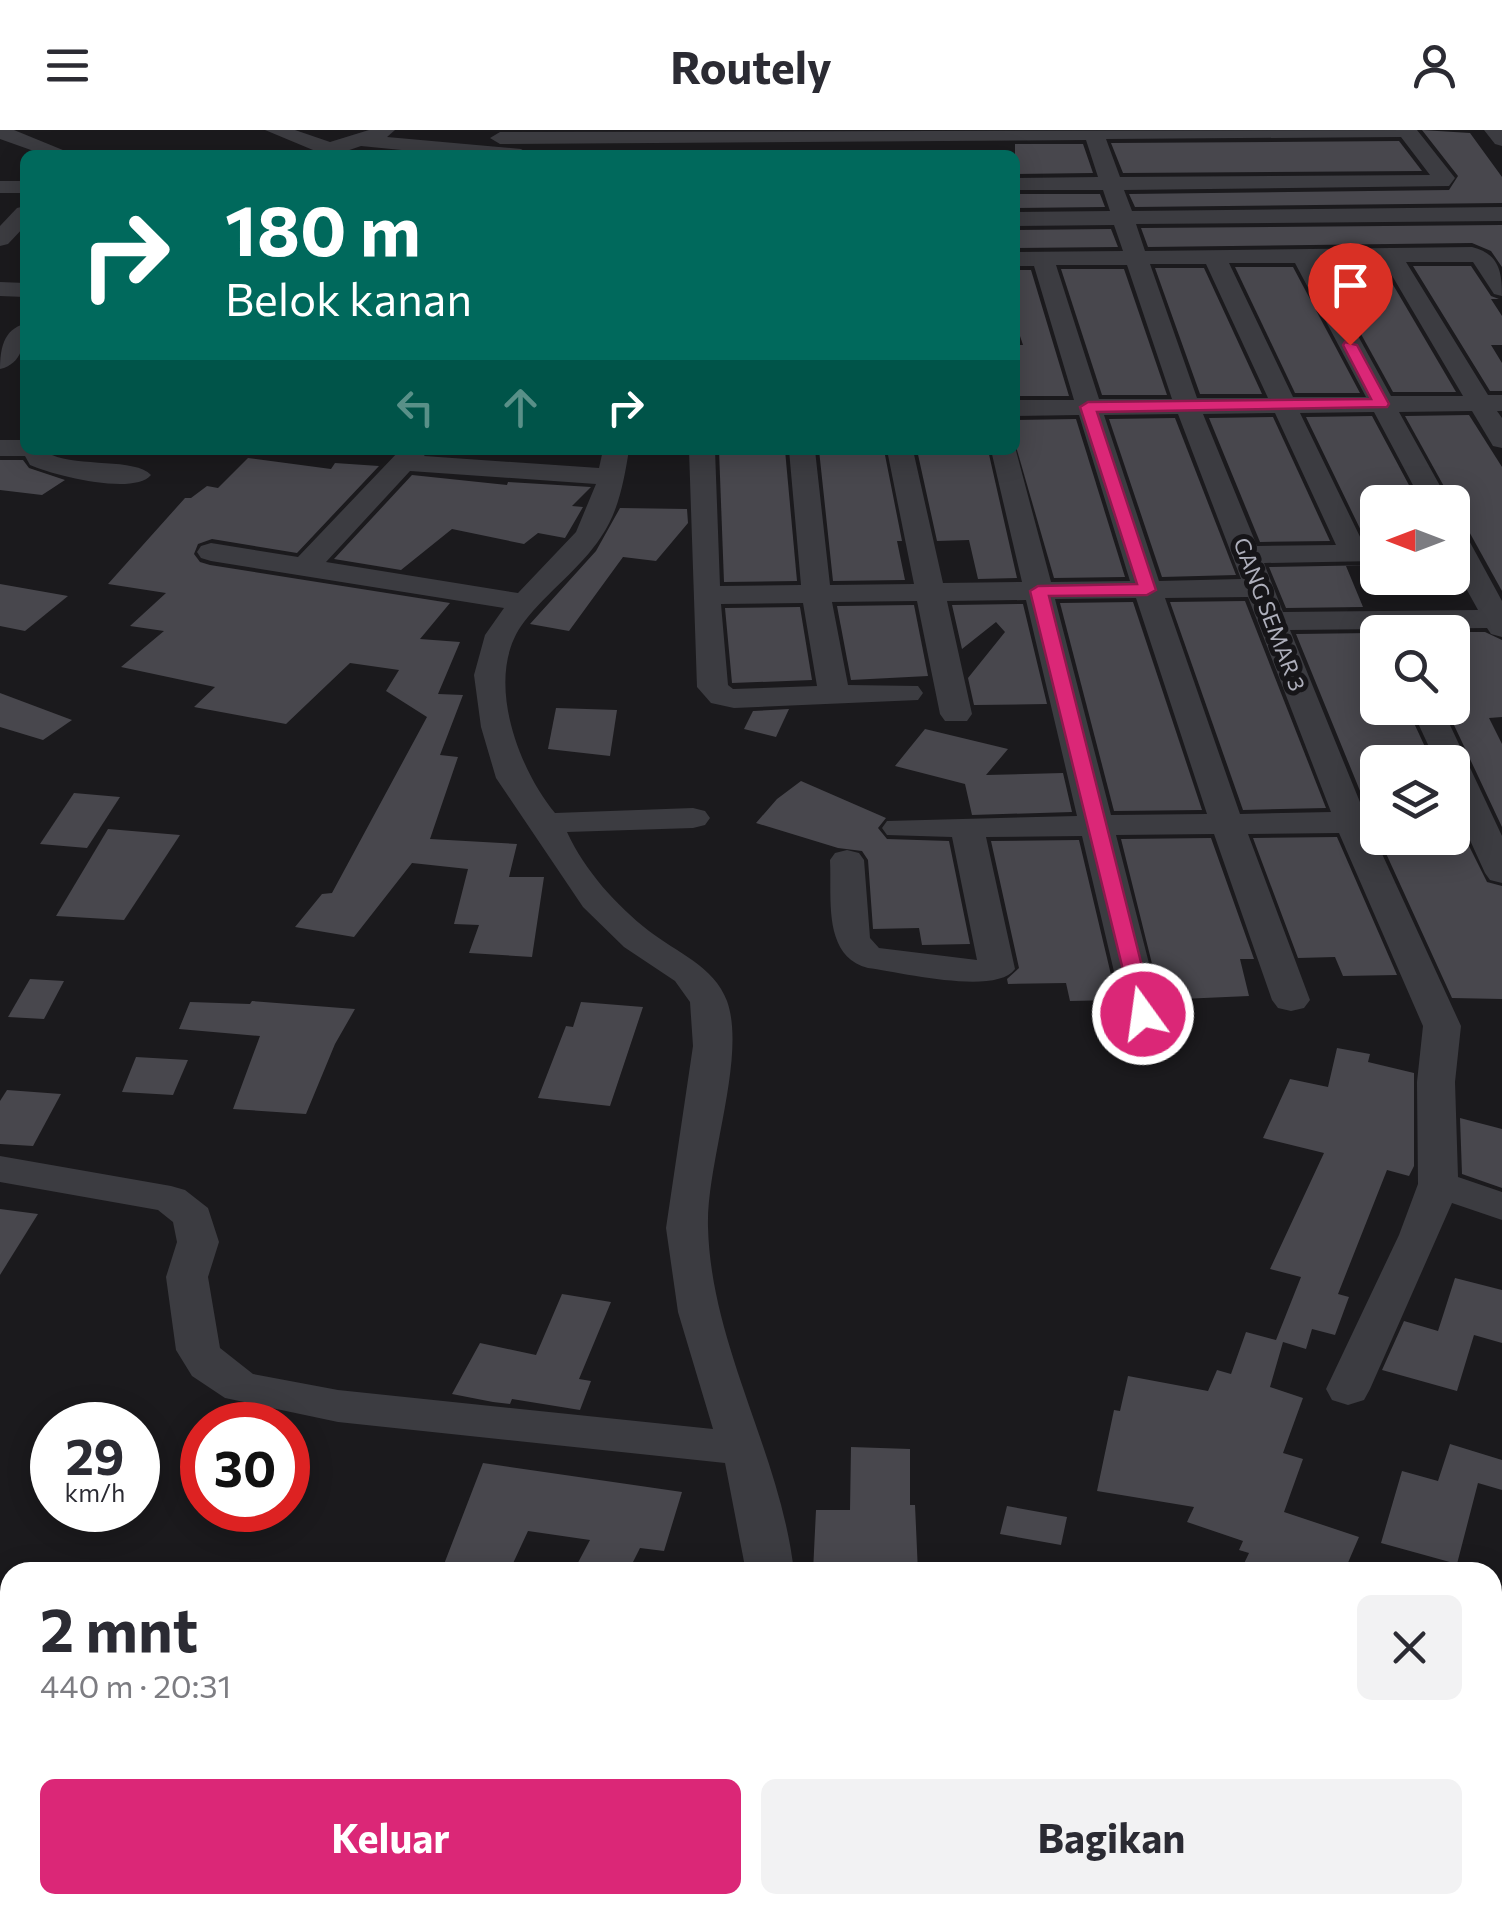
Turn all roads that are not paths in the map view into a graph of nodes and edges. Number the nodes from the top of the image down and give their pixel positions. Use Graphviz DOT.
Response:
graph roads {
  1 [pos="274,130"];
  2 [pos="1494,130"];
  3 [pos="1093,131"];
  4 [pos="1406,131"];
  5 [pos="0,132"];
  6 [pos="375,136"];
  7 [pos="428,138"];
  8 [pos="783,140"];
  9 [pos="1502,140"];
  10 [pos="509,148"];
  11 [pos="51,150"];
  12 [pos="320,150"];
  13 [pos="331,150"];
  14 [pos="1389,156"];
  15 [pos="1428,156"];
  16 [pos="1074,158"];
  17 [pos="1111,158"];
  18 [pos="1020,184"];
  19 [pos="1114,184"];
  20 [pos="1502,214"];
  21 [pos="1124,217"];
  22 [pos="20,218"];
  23 [pos="1020,219"];
  24 [pos="0,239"];
  25 [pos="1303,256"];
  26 [pos="1391,256"];
  27 [pos="1134,257"];
  28 [pos="1214,257"];
  29 [pos="1020,259"];
  30 [pos="1043,259"];
  31 [pos="1502,289"];
  32 [pos="20,337"];
  33 [pos="0,362"];
  34 [pos="1491,403"];
  35 [pos="1381,404"];
  36 [pos="1283,405"];
  37 [pos="1188,406"];
  38 [pos="1088,407"];
  39 [pos="1020,408"];
  40 [pos="1502,440"];
  41 [pos="39,455"];
  42 [pos="702,455"];
  43 [pos="802,455"];
  44 [pos="901,455"];
  45 [pos="1005,455"];
  46 [pos="410,456"];
  47 [pos="613,464"];
  48 [pos="138,474"];
  49 [pos="1426,485"];
  50 [pos="1360,543"];
  51 [pos="210,552"];
  52 [pos="1360,554"];
  53 [pos="1246,555"];
  54 [pos="1470,561"];
  55 [pos="305,567"];
  56 [pos="1491,583"];
  57 [pos="1259,588"];
  58 [pos="1147,590"];
  59 [pos="1038,591"];
  60 [pos="931,592"];
  61 [pos="816,594"];
  62 [pos="706,595"];
  63 [pos="526,604"];
  64 [pos="1272,621"];
  65 [pos="1500,624"];
  66 [pos="1360,625"];
  67 [pos="1470,625"];
  68 [pos="907,694"];
  69 [pos="834,695"];
  70 [pos="956,714"];
  71 [pos="1360,813"];
  72 [pos="693,818"];
  73 [pos="1478,819"];
  74 [pos="1225,822"];
  75 [pos="1360,822"];
  76 [pos="546,823"];
  77 [pos="1096,826"];
  78 [pos="900,828"];
  79 [pos="967,828"];
  80 [pos="1377,855"];
  81 [pos="847,860"];
  82 [pos="1502,873"];
  83 [pos="1291,1000"];
  84 [pos="1143,1014"];
  85 [pos="0,1169"];
  86 [pos="1438,1184"];
  87 [pos="1502,1207"];
  88 [pos="1348,1389"];
  89 [pos="743,1449"];
  90 [pos="769,1562"];
  1 -- 12 [label="street"];
  2 -- 9 [label="street"];
  3 -- 4 [label="street"];
  3 -- 8 [label="street"];
  3 -- 17 [label="street, GANG SEMAR 3"];
  4 -- 15 [label="street"];
  5 -- 11 [label="street"];
  6 -- 7 [label="street"];
  6 -- 13 [label="street"];
  7 -- 10 [label="street"];
  8 -- 10 [label="street"];
  14 -- 15 [label="street"];
  15 -- 19 [label="street"];
  16 -- 17 [label="street"];
  17 -- 19 [label="street, GANG SEMAR 3"];
  18 -- 19 [label="street"];
  19 -- 21 [label="street, GANG SEMAR 3"];
  20 -- 21 [label="street"];
  21 -- 23 [label="street"];
  21 -- 27 [label="street, GANG SEMAR 3"];
  22 -- 24 [label="street"];
  25 -- 26 [label="street"];
  25 -- 28 [label="street"];
  25 -- 35 [label="street"];
  26 -- 31 [label="street"];
  26 -- 34 [label="street"];
  27 -- 28 [label="street"];
  27 -- 30 [label="street"];
  27 -- 37 [label="street, GANG SEMAR 3"];
  28 -- 36 [label="street"];
  29 -- 30 [label="street"];
  30 -- 38 [label="street"];
  32 -- 33 [label="street"];
  34 -- 35 [label="street"];
  34 -- 40 [label="street"];
  35 -- 36 [label="street"];
  35 -- 49 [label="street"];
  36 -- 37 [label="street"];
  36 -- 50 [label="street"];
  37 -- 38 [label="street"];
  37 -- 53 [label="street, GANG SEMAR 3"];
  38 -- 39 [label="street"];
  38 -- 58 [label="street"];
  41 -- 48 [label="street"];
  42 -- 62 [label="street"];
  43 -- 61 [label="street"];
  44 -- 60 [label="street"];
  45 -- 59 [label="street"];
  46 -- 47 [label="street"];
  46 -- 55 [label="street"];
  47 -- 63 [label="street"];
  51 -- 55 [label="street"];
  52 -- 53 [label="street"];
  53 -- 57 [label="street, GANG SEMAR 3"];
  54 -- 56 [label="street"];
  55 -- 63 [label="street"];
  56 -- 65 [label="street"];
  57 -- 58 [label="street"];
  57 -- 64 [label="street, GANG SEMAR 3"];
  58 -- 59 [label="street"];
  58 -- 74 [label="street"];
  59 -- 60 [label="street"];
  59 -- 77 [label="street"];
  60 -- 61 [label="street"];
  60 -- 70 [label="street"];
  61 -- 62 [label="street"];
  61 -- 69 [label="street"];
  62 -- 69 [label="street"];
  63 -- 76 [label="street"];
  64 -- 66 [label="street"];
  64 -- 71 [label="street, GANG SEMAR 3"];
  65 -- 67 [label="street"];
  68 -- 69 [label="street"];
  72 -- 76 [label="street"];
  73 -- 82 [label="street"];
  74 -- 75 [label="street"];
  74 -- 77 [label="street"];
  74 -- 83 [label="street"];
  76 -- 89 [label="street"];
  77 -- 79 [label="street"];
  77 -- 84 [label="street"];
  78 -- 79 [label="street"];
  79 -- 81 [label="street"];
  80 -- 86 [label="street, GANG SEMAR 3"];
  85 -- 89 [label="street"];
  86 -- 87 [label="street"];
  86 -- 88 [label="street"];
  89 -- 90 [label="street"];
}
